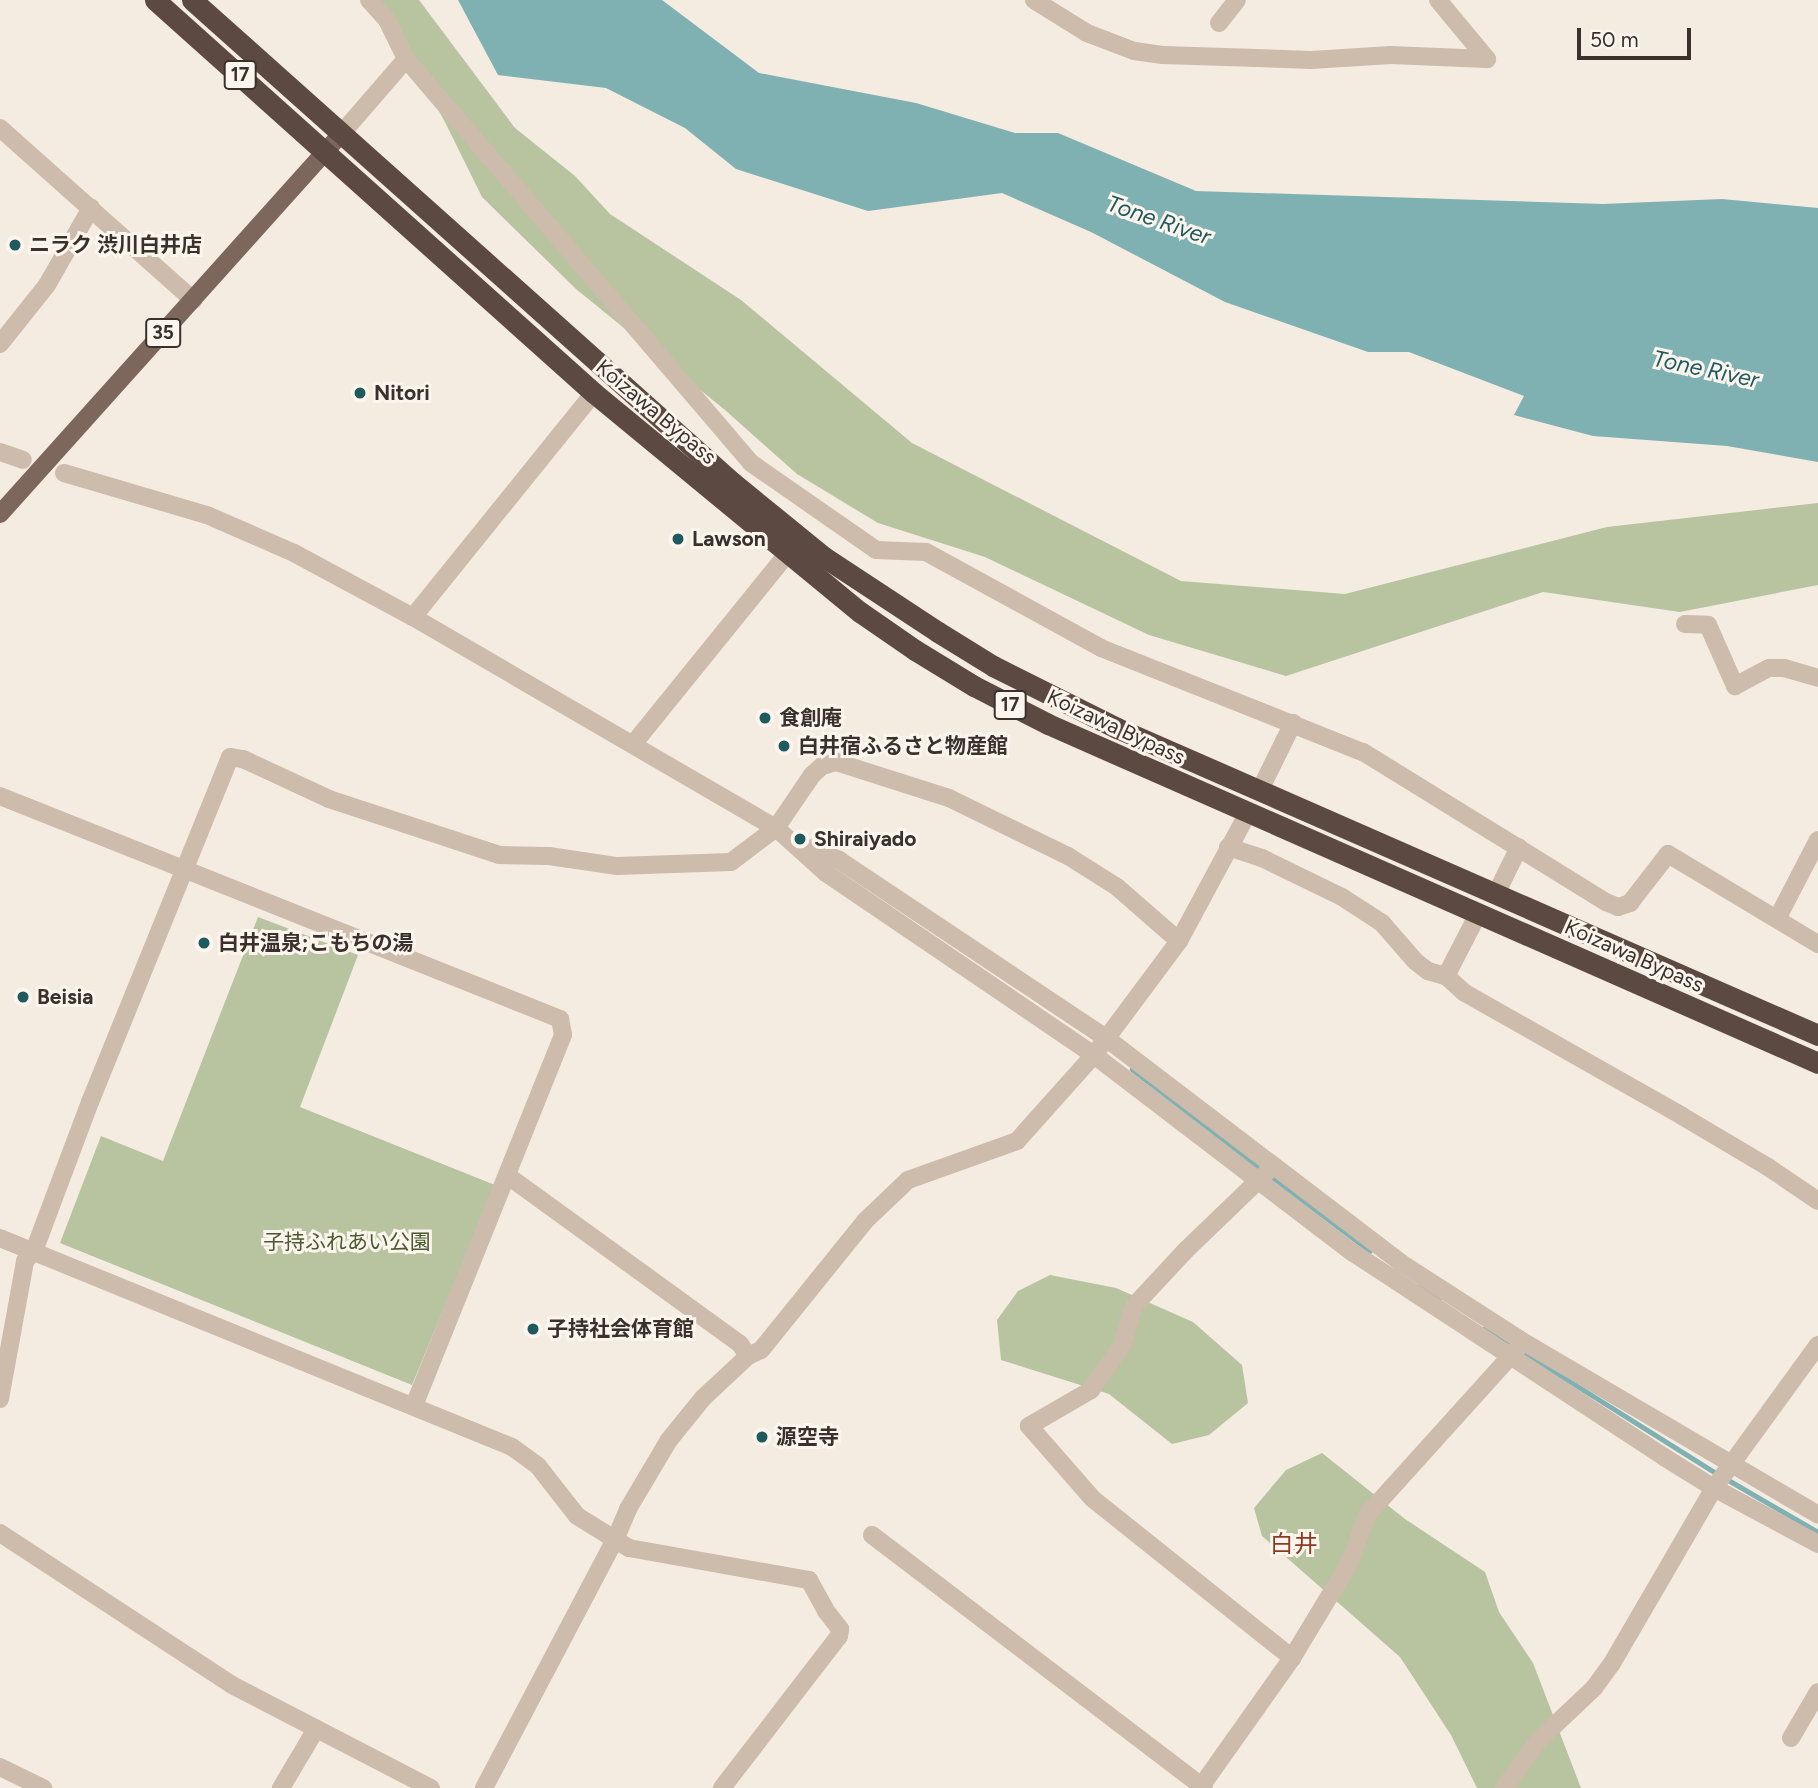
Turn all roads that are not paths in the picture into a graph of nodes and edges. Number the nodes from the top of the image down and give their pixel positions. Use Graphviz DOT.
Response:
graph roads {
  1 [pos="155,0"];
  2 [pos="192,0"];
  3 [pos="369,0"];
  4 [pos="1034,0"];
  5 [pos="1237,0"];
  6 [pos="1438,0"];
  7 [pos="1219,23"];
  8 [pos="406,59"];
  9 [pos="0,128"];
  10 [pos="342,132"];
  11 [pos="325,151"];
  12 [pos="92,208"];
  13 [pos="193,300"];
  14 [pos="0,344"];
  15 [pos="594,393"];
  16 [pos="0,452"];
  17 [pos="23,460"];
  18 [pos="64,473"];
  19 [pos="0,514"];
  20 [pos="794,546"];
  21 [pos="413,617"];
  22 [pos="1685,624"];
  23 [pos="1818,678"];
  24 [pos="1293,723"];
  25 [pos="634,743"];
  26 [pos="1260,790"];
  27 [pos="0,796"];
  28 [pos="1248,813"];
  29 [pos="776,828"];
  30 [pos="1818,840"];
  31 [pos="1228,847"];
  32 [pos="1519,847"];
  33 [pos="183,867"];
  34 [pos="1496,894"];
  35 [pos="1478,914"];
  36 [pos="1777,919"];
  37 [pos="1179,941"];
  38 [pos="1818,944"];
  39 [pos="1446,976"];
  40 [pos="1818,1035"];
  41 [pos="1101,1045"];
  42 [pos="1818,1063"];
  43 [pos="1266,1173"];
  44 [pos="508,1176"];
  45 [pos="1818,1201"];
  46 [pos="0,1238"];
  47 [pos="34,1251"];
  48 [pos="1818,1345"];
  49 [pos="1517,1349"];
  50 [pos="748,1356"];
  51 [pos="0,1399"];
  52 [pos="414,1406"];
  53 [pos="1723,1477"];
  54 [pos="1818,1515"];
  55 [pos="0,1534"];
  56 [pos="872,1535"];
  57 [pos="615,1540"];
  58 [pos="1818,1544"];
  59 [pos="1292,1658"];
  60 [pos="1818,1692"];
  61 [pos="316,1728"];
  62 [pos="1791,1738"];
  63 [pos="0,1767"];
  64 [pos="1202,1787"];
  65 [pos="43,1788"];
  66 [pos="281,1788"];
  67 [pos="431,1788"];
  68 [pos="484,1788"];
  69 [pos="722,1788"];
  70 [pos="1504,1788"];
  1 -- 11 [label="highway, Koizawa Bypass / 17"];
  2 -- 10 [label="highway, Koizawa Bypass / 17"];
  3 -- 8 [label="street"];
  4 -- 6 [label="street"];
  5 -- 7 [label="street"];
  8 -- 10 [label="street"];
  8 -- 24 [label="street"];
  9 -- 12 [label="street"];
  10 -- 11 [label="main road, 35"];
  10 -- 20 [label="highway, Koizawa Bypass / 17"];
  11 -- 13 [label="main road, 35"];
  11 -- 15 [label="highway, Koizawa Bypass / 17"];
  12 -- 13 [label="street"];
  12 -- 14 [label="street"];
  13 -- 19 [label="main road, 35"];
  15 -- 20 [label="highway, Koizawa Bypass / 17"];
  15 -- 21 [label="street"];
  16 -- 17 [label="street"];
  18 -- 21 [label="street"];
  20 -- 25 [label="street"];
  20 -- 26 [label="highway, Koizawa Bypass / 17"];
  20 -- 28 [label="highway, Koizawa Bypass / 17"];
  21 -- 25 [label="street"];
  22 -- 23 [label="street"];
  24 -- 26 [label="street"];
  24 -- 32 [label="street"];
  25 -- 29 [label="street"];
  26 -- 34 [label="highway, Koizawa Bypass / 17"];
  27 -- 33 [label="street"];
  28 -- 31 [label="street"];
  28 -- 35 [label="highway, Koizawa Bypass / 17"];
  29 -- 33 [label="street"];
  29 -- 37 [label="street"];
  29 -- 41 [label="street"];
  30 -- 36 [label="street"];
  31 -- 37 [label="street"];
  31 -- 39 [label="street"];
  32 -- 34 [label="street"];
  32 -- 36 [label="street"];
  33 -- 44 [label="street"];
  33 -- 47 [label="street"];
  34 -- 40 [label="highway, Koizawa Bypass / 17"];
  35 -- 39 [label="street"];
  35 -- 42 [label="highway, Koizawa Bypass / 17"];
  36 -- 38 [label="street"];
  37 -- 41 [label="street"];
  39 -- 45 [label="street"];
  41 -- 43 [label="street"];
  41 -- 43 [label="street"];
  41 -- 50 [label="street"];
  43 -- 49 [label="street"];
  43 -- 49 [label="street"];
  43 -- 59 [label="street"];
  44 -- 50 [label="street"];
  44 -- 52 [label="street"];
  46 -- 47 [label="street"];
  47 -- 51 [label="street"];
  47 -- 52 [label="street"];
  48 -- 53 [label="street"];
  49 -- 53 [label="street"];
  49 -- 53 [label="street"];
  49 -- 59 [label="street"];
  50 -- 57 [label="street"];
  52 -- 57 [label="street"];
  53 -- 54 [label="street"];
  53 -- 58 [label="street"];
  53 -- 70 [label="street"];
  55 -- 61 [label="street"];
  56 -- 64 [label="street"];
  57 -- 68 [label="street"];
  57 -- 69 [label="street"];
  59 -- 64 [label="street"];
  60 -- 62 [label="street"];
  61 -- 66 [label="street"];
  61 -- 67 [label="street"];
  63 -- 65 [label="street"];
}
